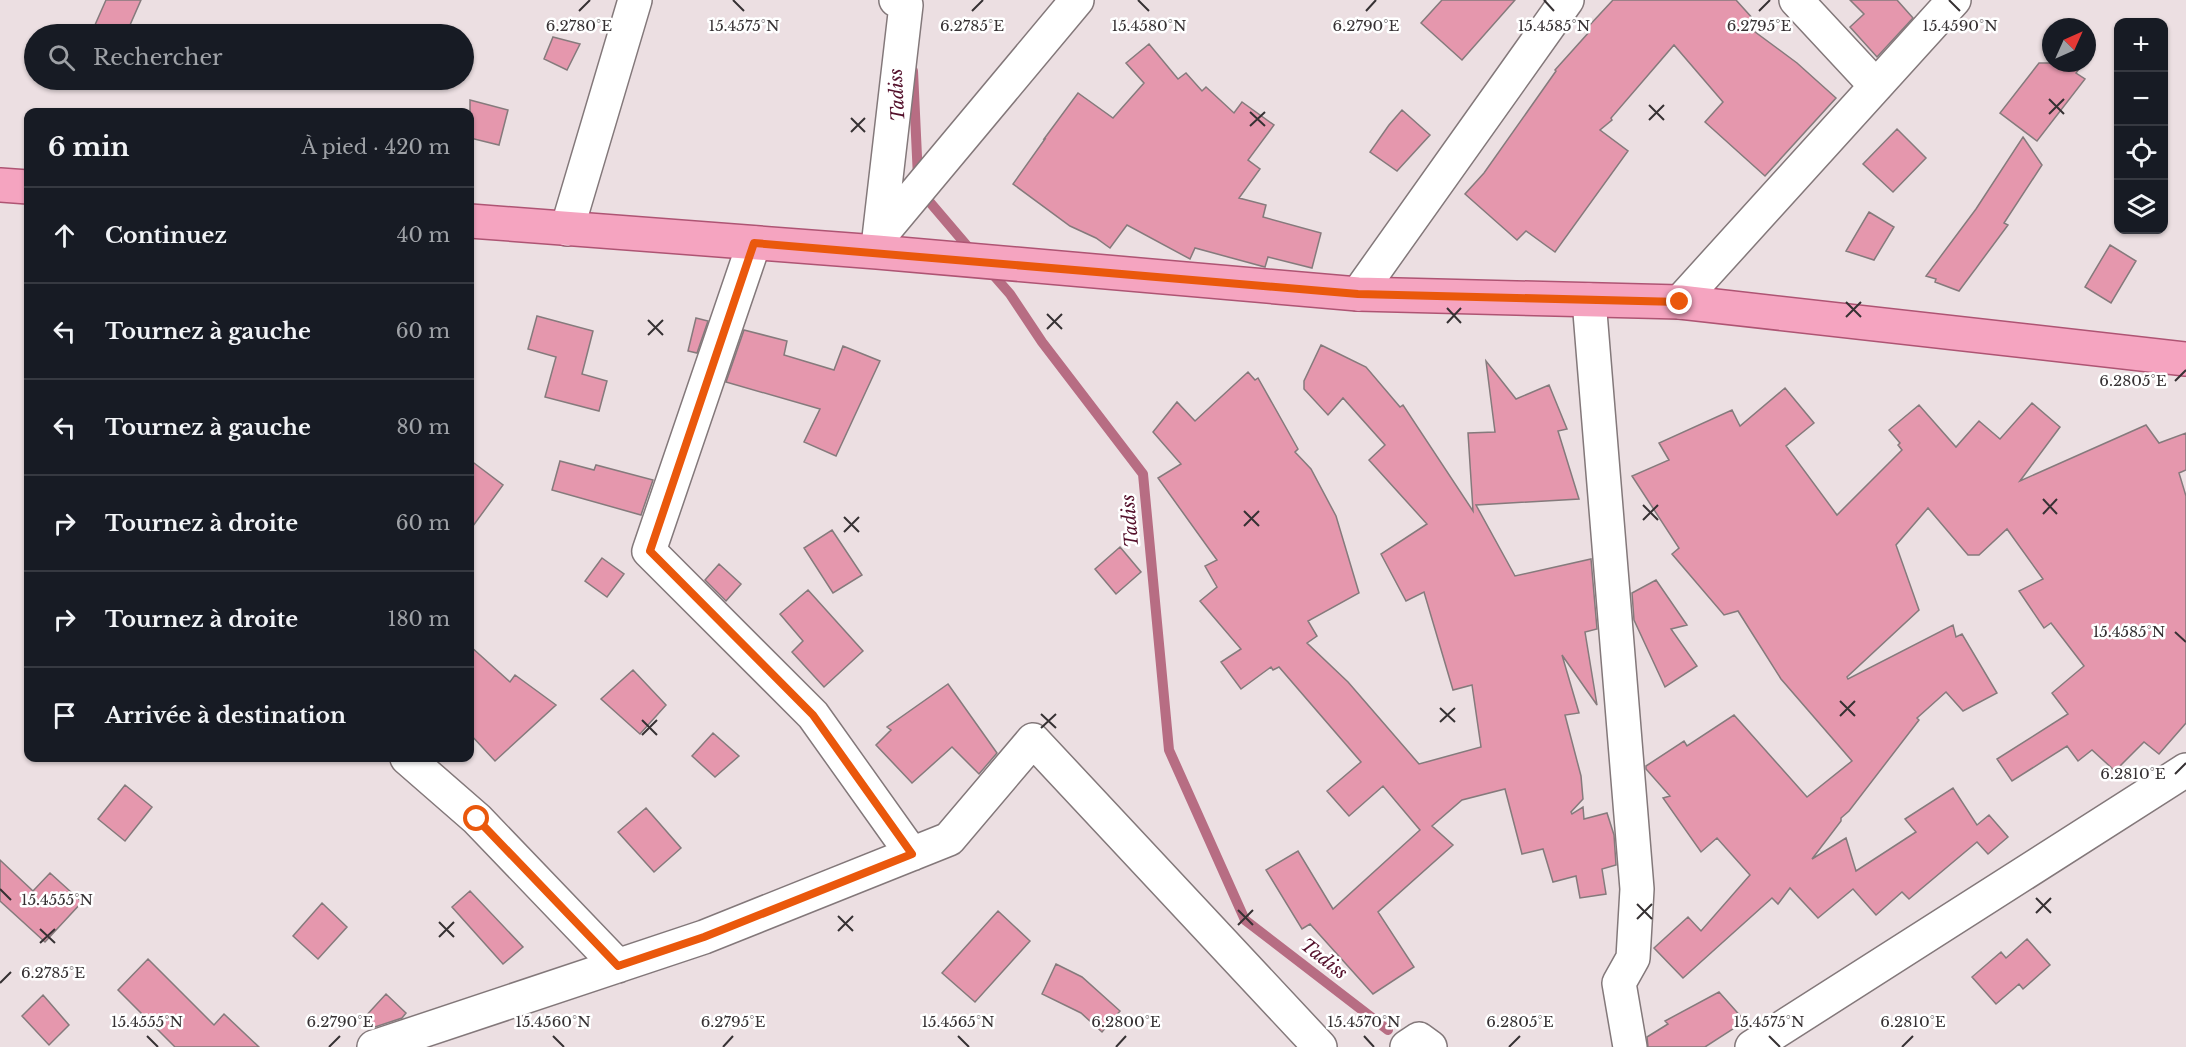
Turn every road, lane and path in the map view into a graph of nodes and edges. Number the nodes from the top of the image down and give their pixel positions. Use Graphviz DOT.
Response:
graph roads {
  1 [pos="635,0"];
  2 [pos="1077,0"];
  3 [pos="1567,0"];
  4 [pos="1796,0"];
  5 [pos="1954,0"];
  6 [pos="902,2"];
  7 [pos="1876,86"];
  8 [pos="0,185"];
  9 [pos="24,187"];
  10 [pos="474,221"];
  11 [pos="567,228"];
  12 [pos="754,243"];
  13 [pos="878,245"];
  14 [pos="1358,294"];
  15 [pos="1589,300"];
  16 [pos="1680,302"];
  17 [pos="2186,360"];
  18 [pos="412,762"];
  19 [pos="2186,770"];
  20 [pos="912,854"];
  21 [pos="618,966"];
  22 [pos="1314,1045"];
  23 [pos="374,1047"];
  24 [pos="1407,1047"];
  25 [pos="1430,1047"];
  26 [pos="1630,1047"];
  27 [pos="1752,1047"];
  1 -- 11 [label="street"];
  2 -- 13 [label="street"];
  3 -- 14 [label="street"];
  4 -- 7 [label="street"];
  5 -- 7 [label="street"];
  6 -- 13 [label="street"];
  7 -- 16 [label="street"];
  8 -- 9 [label="main road"];
  10 -- 11 [label="main road"];
  11 -- 12 [label="main road"];
  12 -- 13 [label="main road"];
  12 -- 20 [label="street"];
  13 -- 14 [label="main road"];
  14 -- 15 [label="main road"];
  15 -- 16 [label="main road"];
  15 -- 26 [label="street"];
  16 -- 17 [label="main road"];
  18 -- 21 [label="street"];
  19 -- 27 [label="street"];
  20 -- 21 [label="street"];
  20 -- 22 [label="street"];
  21 -- 23 [label="street"];
  24 -- 25 [label="street"];
}
